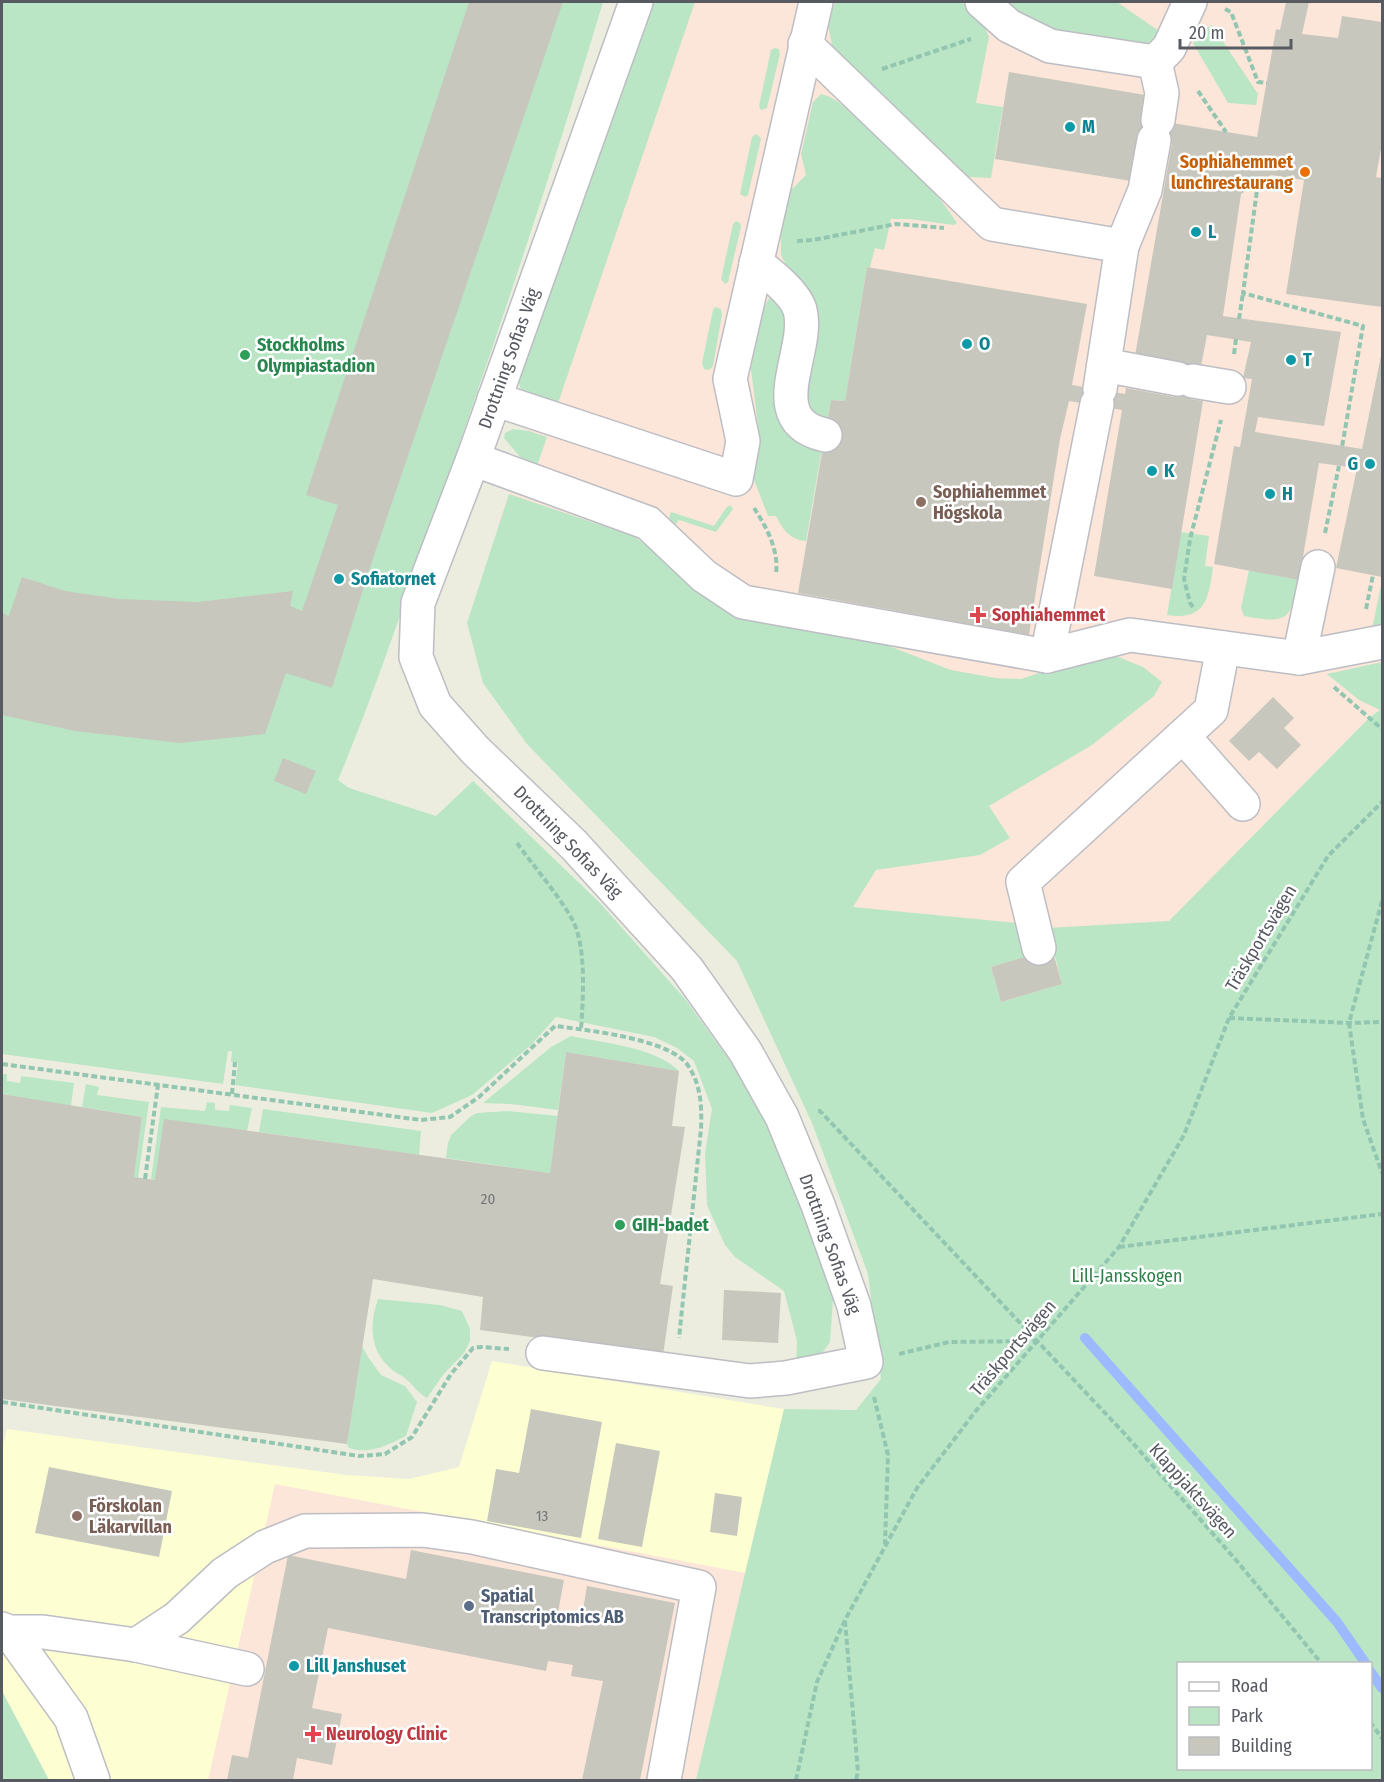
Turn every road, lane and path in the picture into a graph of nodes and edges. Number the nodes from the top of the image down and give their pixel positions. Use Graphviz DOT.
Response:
graph roads {
  1 [pos="636,2"];
  2 [pos="816,2"];
  3 [pos="982,2"];
  4 [pos="1203,3"];
  5 [pos="1009,26"];
  6 [pos="806,44"];
  7 [pos="1155,62"];
  8 [pos="844,81"];
  9 [pos="1267,83"];
  10 [pos="1258,183"];
  11 [pos="992,224"];
  12 [pos="1122,246"];
  13 [pos="758,253"];
  14 [pos="1243,293"];
  15 [pos="1239,319"];
  16 [pos="1236,339"];
  17 [pos="1100,386"];
  18 [pos="1230,387"];
  19 [pos="494,399"];
  20 [pos="825,435"];
  21 [pos="1342,447"];
  22 [pos="473,459"];
  23 [pos="1339,466"];
  24 [pos="736,479"];
  25 [pos="1318,567"];
  26 [pos="771,608"];
  27 [pos="1383,642"];
  28 [pos="1223,648"];
  29 [pos="1047,656"];
  30 [pos="1299,658"];
  31 [pos="1383,729"];
  32 [pos="1182,736"];
  33 [pos="1383,802"];
  34 [pos="1243,804"];
  35 [pos="514,839"];
  36 [pos="1383,901"];
  37 [pos="1039,948"];
  38 [pos="1229,1018"];
  39 [pos="1383,1022"];
  40 [pos="1349,1023"];
  41 [pos="581,1030"];
  42 [pos="235,1062"];
  43 [pos="2,1064"];
  44 [pos="158,1085"];
  45 [pos="232,1094"];
  46 [pos="782,1117"];
  47 [pos="1383,1173"];
  48 [pos="145,1179"];
  49 [pos="1383,1214"];
  50 [pos="1119,1247"];
  51 [pos="1038,1341"];
  52 [pos="527,1351"];
  53 [pos="866,1362"];
  54 [pos="676,1371"];
  55 [pos="2,1402"];
  56 [pos="885,1546"];
  57 [pos="845,1620"];
  58 [pos="5,1631"];
  59 [pos="135,1645"];
  60 [pos="1320,1662"];
  61 [pos="247,1669"];
  62 [pos="1372,1723"];
  63 [pos="1383,1738"];
  64 [pos="93,1780"];
  65 [pos="664,1780"];
  66 [pos="796,1780"];
  67 [pos="856,1780"];
  1 -- 19 [label="street, Drottning Sofias Väg"];
  2 -- 6 [label="street"];
  3 -- 5 [label="street"];
  4 -- 7 [label="street"];
  4 -- 9 [label="path"];
  5 -- 7 [label="street"];
  5 -- 8 [label="path"];
  6 -- 8 [label="street"];
  6 -- 13 [label="street"];
  7 -- 12 [label="street"];
  8 -- 11 [label="street"];
  10 -- 14 [label="path"];
  11 -- 12 [label="street"];
  11 -- 13 [label="path"];
  12 -- 17 [label="street"];
  13 -- 20 [label="street"];
  13 -- 24 [label="street"];
  14 -- 15 [label="path"];
  14 -- 21 [label="path"];
  16 -- 18 [label="path"];
  17 -- 18 [label="street"];
  17 -- 29 [label="street"];
  18 -- 28 [label="path"];
  19 -- 22 [label="street, Drottning Sofias Väg"];
  19 -- 24 [label="street"];
  22 -- 26 [label="street"];
  22 -- 46 [label="street, Drottning Sofias Väg"];
  23 -- 25 [label="path"];
  24 -- 26 [label="path"];
  25 -- 30 [label="street"];
  26 -- 29 [label="street"];
  27 -- 30 [label="street"];
  28 -- 29 [label="street"];
  28 -- 30 [label="street"];
  28 -- 32 [label="street"];
  30 -- 31 [label="path"];
  32 -- 34 [label="street"];
  32 -- 37 [label="street"];
  33 -- 38 [label="path, Träskportsvägen"];
  35 -- 41 [label="path"];
  36 -- 40 [label="path"];
  38 -- 40 [label="path"];
  38 -- 50 [label="path, Träskportsvägen"];
  39 -- 40 [label="path"];
  40 -- 47 [label="path"];
  41 -- 45 [label="path"];
  41 -- 54 [label="path"];
  42 -- 45 [label="path"];
  43 -- 44 [label="path"];
  44 -- 45 [label="path"];
  44 -- 48 [label="path"];
  46 -- 51 [label="path, Klappjaktsvägen"];
  46 -- 53 [label="street, Drottning Sofias Väg"];
  49 -- 50 [label="path"];
  50 -- 51 [label="path, Träskportsvägen"];
  51 -- 53 [label="path"];
  51 -- 56 [label="path, Träskportsvägen"];
  51 -- 60 [label="path, Klappjaktsvägen"];
  52 -- 54 [label="street"];
  52 -- 55 [label="path"];
  53 -- 54 [label="street"];
  53 -- 56 [label="path"];
  56 -- 57 [label="path, Träskportsvägen"];
  57 -- 66 [label="path, Träskportsvägen"];
  57 -- 67 [label="path"];
  58 -- 59 [label="street"];
  58 -- 64 [label="street"];
  59 -- 61 [label="street"];
  59 -- 65 [label="street"];
  62 -- 63 [label="path"];
}
